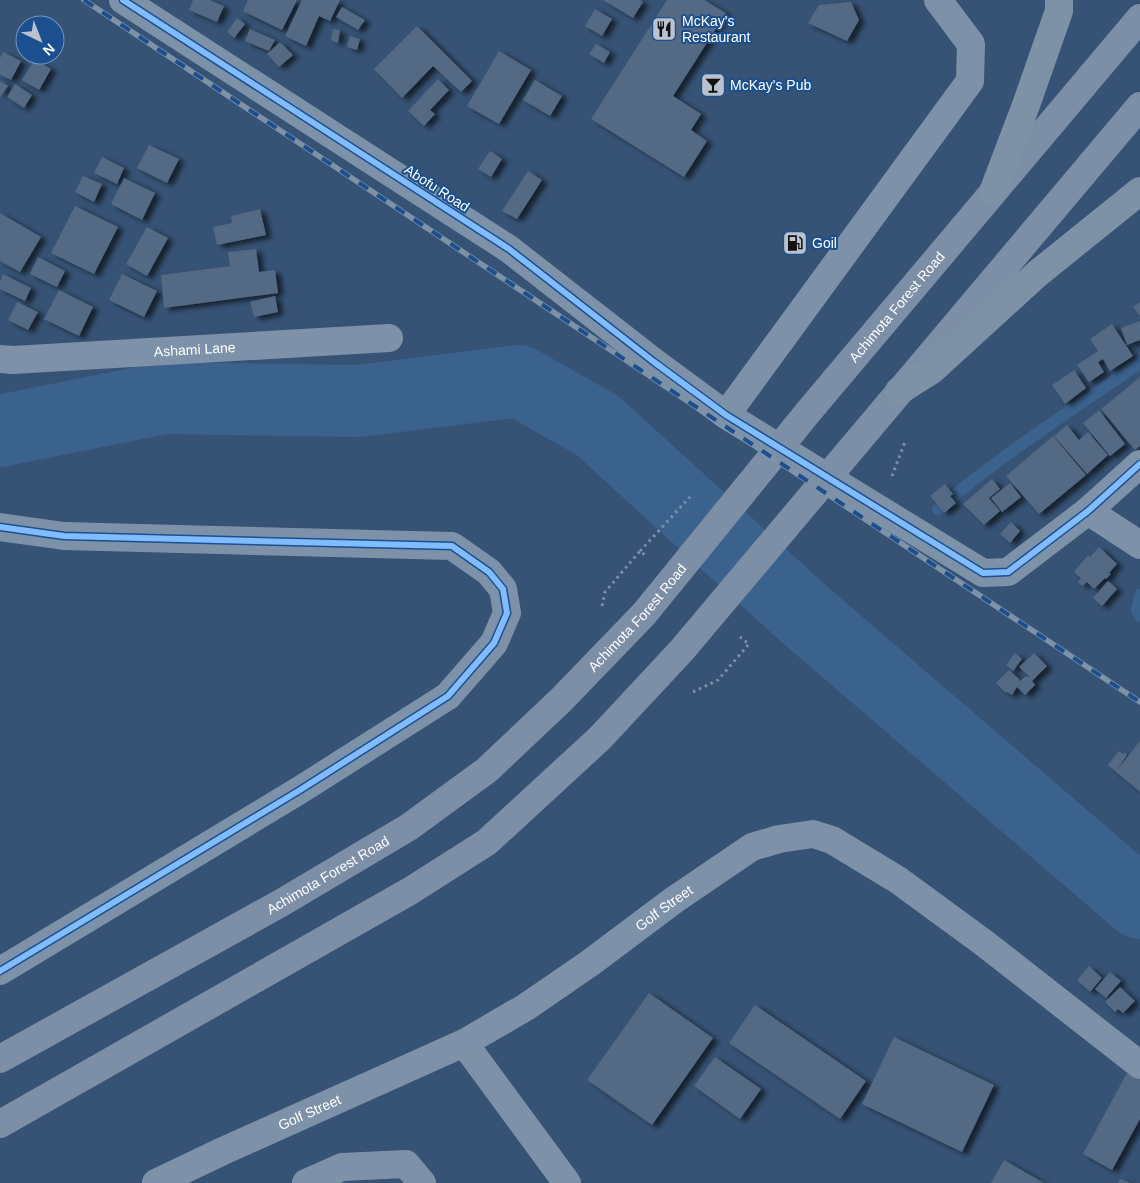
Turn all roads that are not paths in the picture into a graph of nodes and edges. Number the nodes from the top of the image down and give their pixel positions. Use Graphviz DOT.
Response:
graph roads {
  1 [pos="123,0"];
  2 [pos="938,0"];
  3 [pos="1059,0"];
  4 [pos="1140,18"];
  5 [pos="1140,106"];
  6 [pos="1140,191"];
  7 [pos="993,192"];
  8 [pos="389,338"];
  9 [pos="0,359"];
  10 [pos="900,391"];
  11 [pos="726,415"];
  12 [pos="1140,464"];
  13 [pos="1088,511"];
  14 [pos="0,526"];
  15 [pos="1140,545"];
  16 [pos="0,971"];
  17 [pos="464,1043"];
  18 [pos="0,1059"];
  19 [pos="1140,1065"];
  20 [pos="0,1124"];
  21 [pos="156,1183"];
  22 [pos="306,1183"];
  23 [pos="422,1183"];
  24 [pos="567,1183"];
  1 -- 11 [label="street, Abofu Road"];
  2 -- 11 [label="street"];
  3 -- 7 [label="highway"];
  4 -- 7 [label="main road, Achimota Forest Road"];
  5 -- 10 [label="main road"];
  6 -- 10 [label="highway"];
  7 -- 18 [label="main road, Achimota Forest Road"];
  8 -- 9 [label="street, Ashami Lane"];
  10 -- 20 [label="main road"];
  11 -- 13 [label="street, Abofu Road"];
  12 -- 13 [label="street, Abofu Road"];
  13 -- 15 [label="street"];
  14 -- 16 [label="street"];
  17 -- 19 [label="street, Golf Street"];
  17 -- 21 [label="street, Golf Street"];
  17 -- 24 [label="street"];
  22 -- 23 [label="street"];
}
